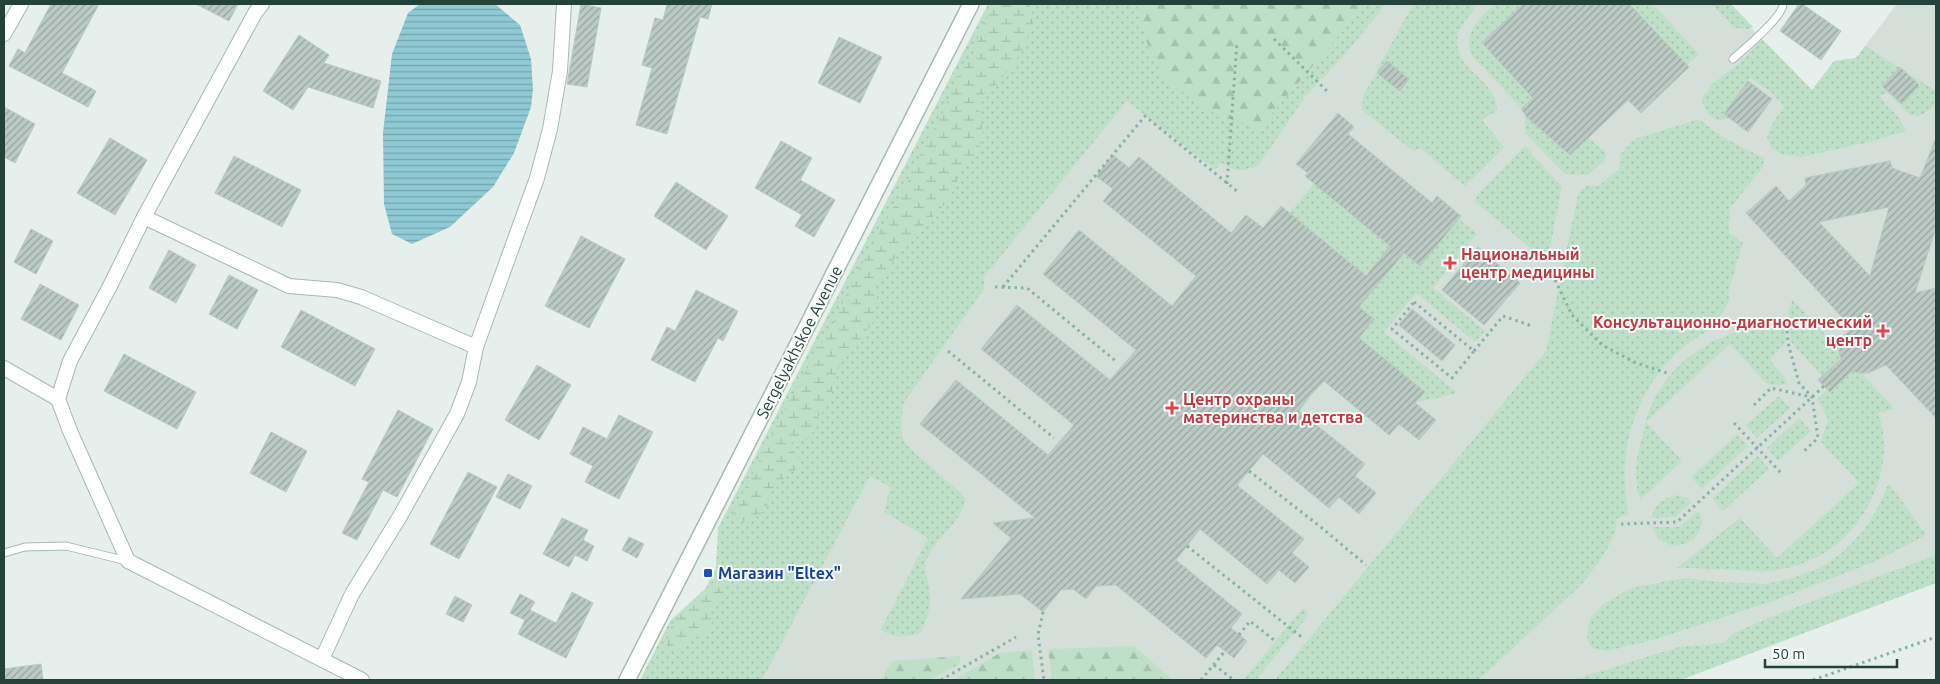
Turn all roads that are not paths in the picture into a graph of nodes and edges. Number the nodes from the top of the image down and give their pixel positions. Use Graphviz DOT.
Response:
graph roads {
  1 [pos="21,4"];
  2 [pos="262,4"];
  3 [pos="564,4"];
  4 [pos="971,4"];
  5 [pos="1783,4"];
  6 [pos="4,34"];
  7 [pos="1733,59"];
  8 [pos="144,217"];
  9 [pos="476,347"];
  10 [pos="4,368"];
  11 [pos="58,399"];
  12 [pos="4,553"];
  13 [pos="128,561"];
  14 [pos="322,660"];
  15 [pos="362,680"];
  16 [pos="627,680"];
  1 -- 6 [label="street"];
  2 -- 8 [label="street"];
  3 -- 9 [label="street"];
  4 -- 16 [label="main road, Sergelyakhskoe Avenue"];
  5 -- 7 [label="lane"];
  8 -- 9 [label="street"];
  8 -- 11 [label="street"];
  9 -- 14 [label="street"];
  10 -- 11 [label="street"];
  11 -- 13 [label="street"];
  12 -- 13 [label="lane"];
  13 -- 14 [label="street"];
  14 -- 15 [label="street"];
}
